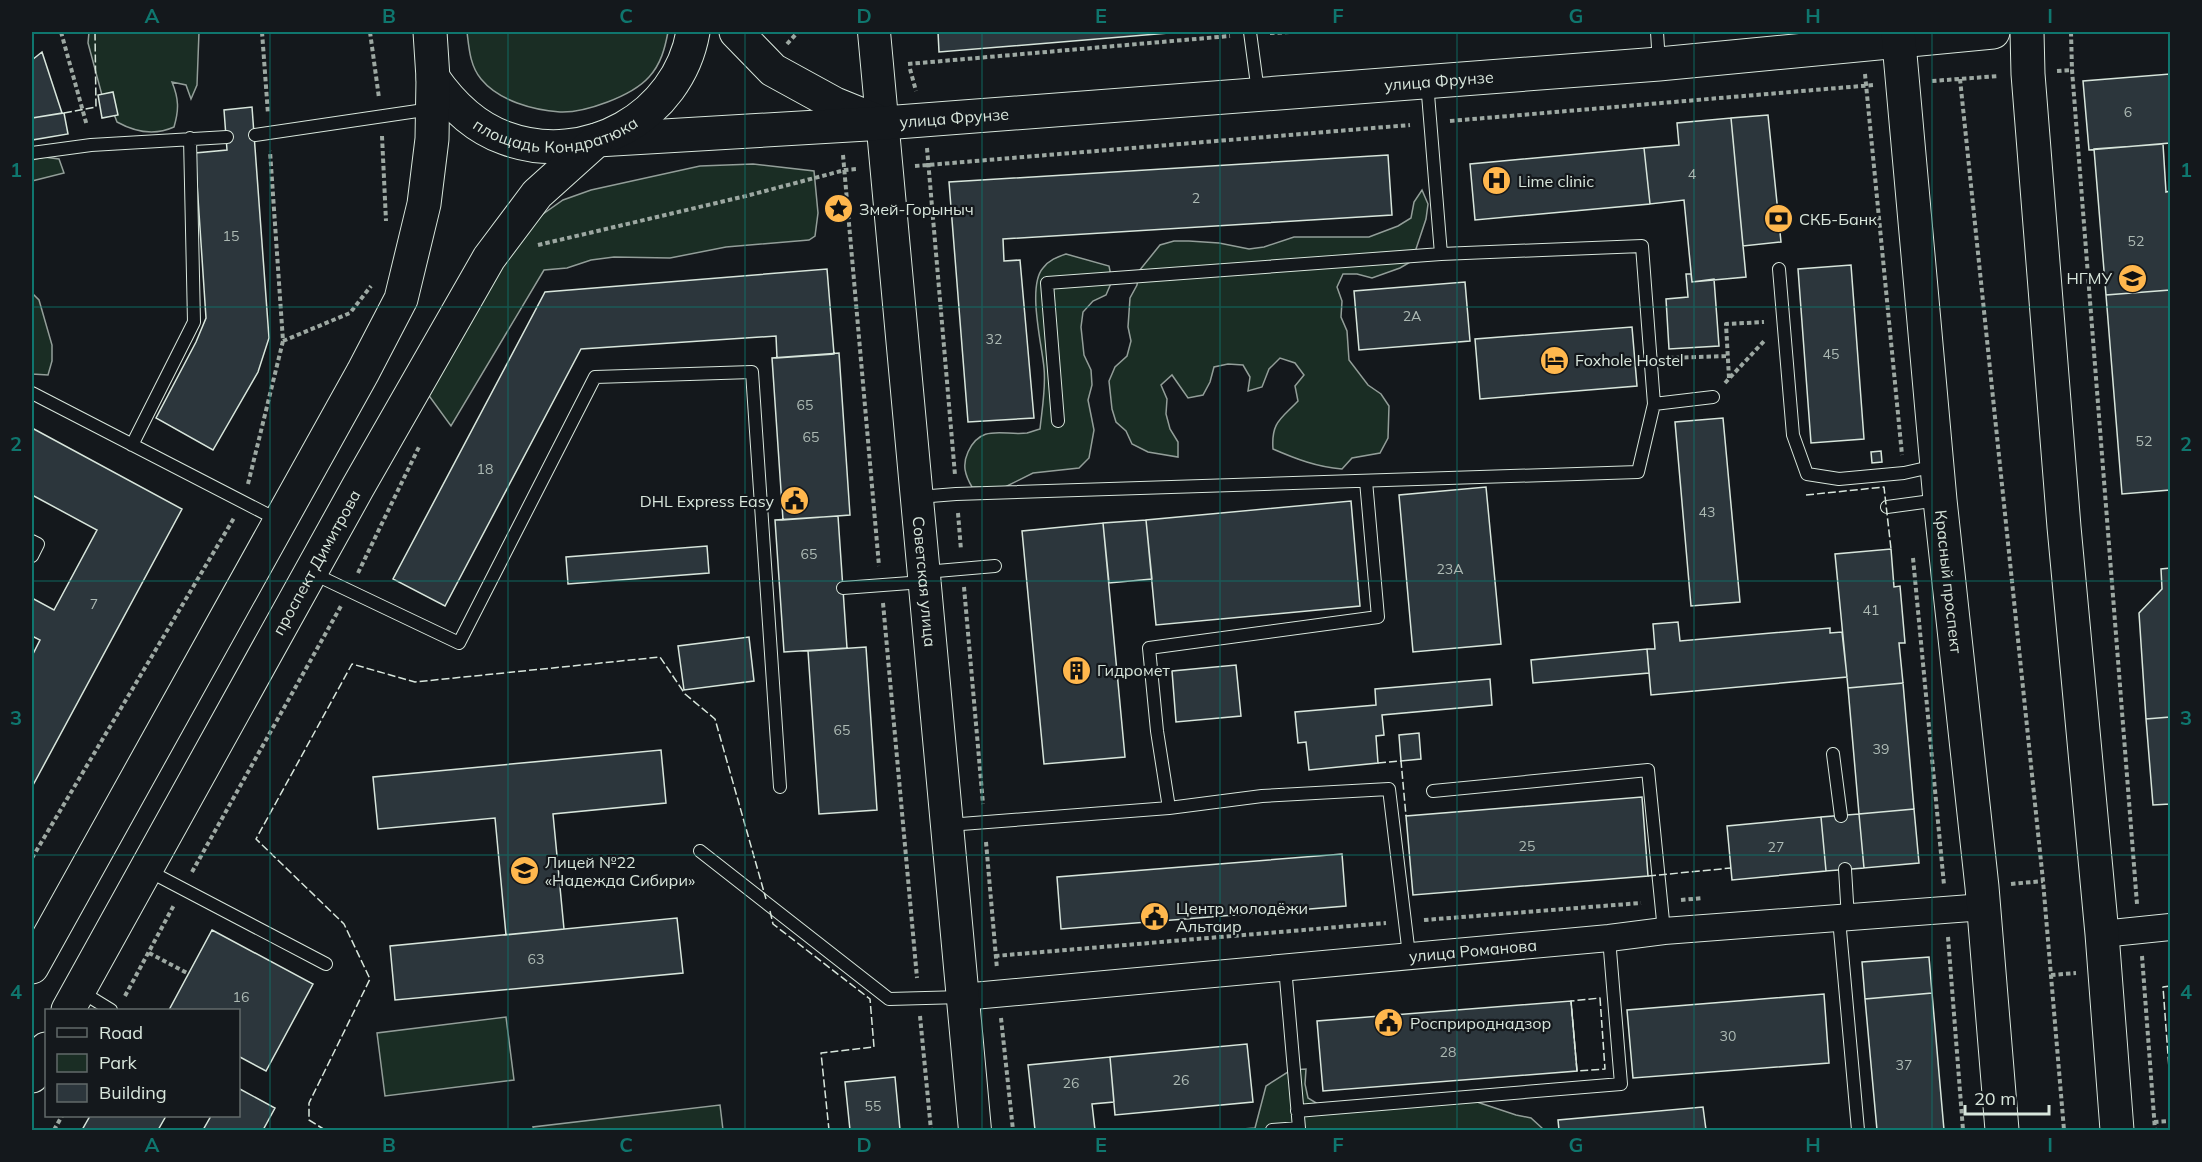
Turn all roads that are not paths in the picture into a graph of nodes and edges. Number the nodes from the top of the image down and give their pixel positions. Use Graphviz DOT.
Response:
graph roads {
  1 [pos="430,32"];
  2 [pos="693,32"];
  3 [pos="736,32"];
  4 [pos="874,32"];
  5 [pos="1657,32"];
  6 [pos="1993,32"];
  7 [pos="2027,32"];
  8 [pos="1250,33"];
  9 [pos="1898,37"];
  10 [pos="1659,64"];
  11 [pos="1427,81"];
  12 [pos="432,93"];
  13 [pos="1258,93"];
  14 [pos="884,123"];
  15 [pos="255,135"];
  16 [pos="227,137"];
  17 [pos="190,138"];
  18 [pos="597,140"];
  19 [pos="32,153"];
  20 [pos="1441,254"];
  21 [pos="1779,268"];
  22 [pos="32,393"];
  23 [pos="1713,397"];
  24 [pos="1654,404"];
  25 [pos="1058,421"];
  26 [pos="132,445"];
  27 [pos="1937,466"];
  28 [pos="1366,481"];
  29 [pos="917,497"];
  30 [pos="1940,500"];
  31 [pos="1887,507"];
  32 [pos="279,521"];
  33 [pos="32,541"];
  34 [pos="32,556"];
  35 [pos="995,566"];
  36 [pos="311,572"];
  37 [pos="924,577"];
  38 [pos="843,588"];
  39 [pos="780,593"];
  40 [pos="766,594"];
  41 [pos="1833,754"];
  42 [pos="780,787"];
  43 [pos="1433,791"];
  44 [pos="1169,808"];
  45 [pos="1841,816"];
  46 [pos="946,826"];
  47 [pos="700,851"];
  48 [pos="1845,869"];
  49 [pos="146,870"];
  50 [pos="1991,893"];
  51 [pos="1844,919"];
  52 [pos="2170,927"];
  53 [pos="1664,931"];
  54 [pos="2102,934"];
  55 [pos="1609,938"];
  56 [pos="1409,956"];
  57 [pos="326,964"];
  58 [pos="32,967"];
  59 [pos="1285,967"];
  60 [pos="962,997"];
  61 [pos="73,1000"];
  62 [pos="104,1009"];
  63 [pos="45,1051"];
  64 [pos="32,1076"];
  65 [pos="1298,1111"];
  66 [pos="975,1131"];
  67 [pos="1272,1131"];
  68 [pos="1858,1131"];
  69 [pos="2002,1131"];
  70 [pos="2117,1131"];
  1 -- 12 [label="main road"];
  2 -- 18 [label="main road, площадь Кондратюка"];
  3 -- 14 [label="main road, улица Фрунзе"];
  4 -- 14 [label="street, Советская улица"];
  5 -- 10 [label="lane"];
  6 -- 9 [label="main road, улица Фрунзе"];
  7 -- 54 [label="main road"];
  8 -- 13 [label="lane"];
  9 -- 10 [label="main road, улица Фрунзе"];
  9 -- 27 [label="main road, Красный проспект"];
  10 -- 11 [label="main road, улица Фрунзе"];
  11 -- 13 [label="main road, улица Фрунзе"];
  11 -- 20 [label="lane"];
  12 -- 15 [label="lane"];
  12 -- 18 [label="main road, площадь Кондратюка"];
  12 -- 32 [label="main road"];
  13 -- 14 [label="main road, улица Фрунзе"];
  14 -- 18 [label="main road, улица Фрунзе"];
  14 -- 29 [label="street, Советская улица"];
  16 -- 17 [label="lane"];
  17 -- 19 [label="lane"];
  17 -- 26 [label="lane"];
  18 -- 36 [label="main road, проспект Димитрова"];
  20 -- 24 [label="lane"];
  20 -- 25 [label="lane"];
  21 -- 27 [label="lane"];
  22 -- 26 [label="lane"];
  23 -- 24 [label="lane"];
  24 -- 28 [label="lane"];
  26 -- 32 [label="lane"];
  27 -- 30 [label="main road, Красный проспект"];
  28 -- 29 [label="lane"];
  28 -- 44 [label="lane"];
  29 -- 37 [label="street, Советская улица"];
  30 -- 31 [label="lane"];
  30 -- 50 [label="main road, Красный проспект"];
  32 -- 58 [label="main road"];
  33 -- 34 [label="lane"];
  35 -- 37 [label="lane"];
  36 -- 40 [label="lane"];
  36 -- 49 [label="main road, проспект Димитрова"];
  37 -- 38 [label="lane"];
  37 -- 46 [label="street, Советская улица"];
  39 -- 40 [label="lane"];
  40 -- 42 [label="lane"];
  41 -- 45 [label="lane"];
  43 -- 53 [label="lane"];
  44 -- 46 [label="lane"];
  44 -- 56 [label="lane"];
  46 -- 60 [label="street, Советская улица"];
  47 -- 60 [label="lane"];
  48 -- 51 [label="lane"];
  49 -- 57 [label="lane"];
  49 -- 61 [label="main road, проспект Димитрова"];
  50 -- 51 [label="street, улица Романова"];
  50 -- 69 [label="main road, Красный проспект"];
  51 -- 53 [label="street, улица Романова"];
  51 -- 68 [label="lane"];
  52 -- 54 [label="street"];
  53 -- 55 [label="street, улица Романова"];
  54 -- 70 [label="main road"];
  55 -- 56 [label="street, улица Романова"];
  55 -- 65 [label="lane"];
  56 -- 59 [label="street, улица Романова"];
  59 -- 60 [label="street, улица Романова"];
  59 -- 65 [label="lane"];
  60 -- 66 [label="street, Советская улица"];
  61 -- 62 [label="lane"];
  63 -- 64 [label="main road"];
  65 -- 67 [label="lane"];
}
